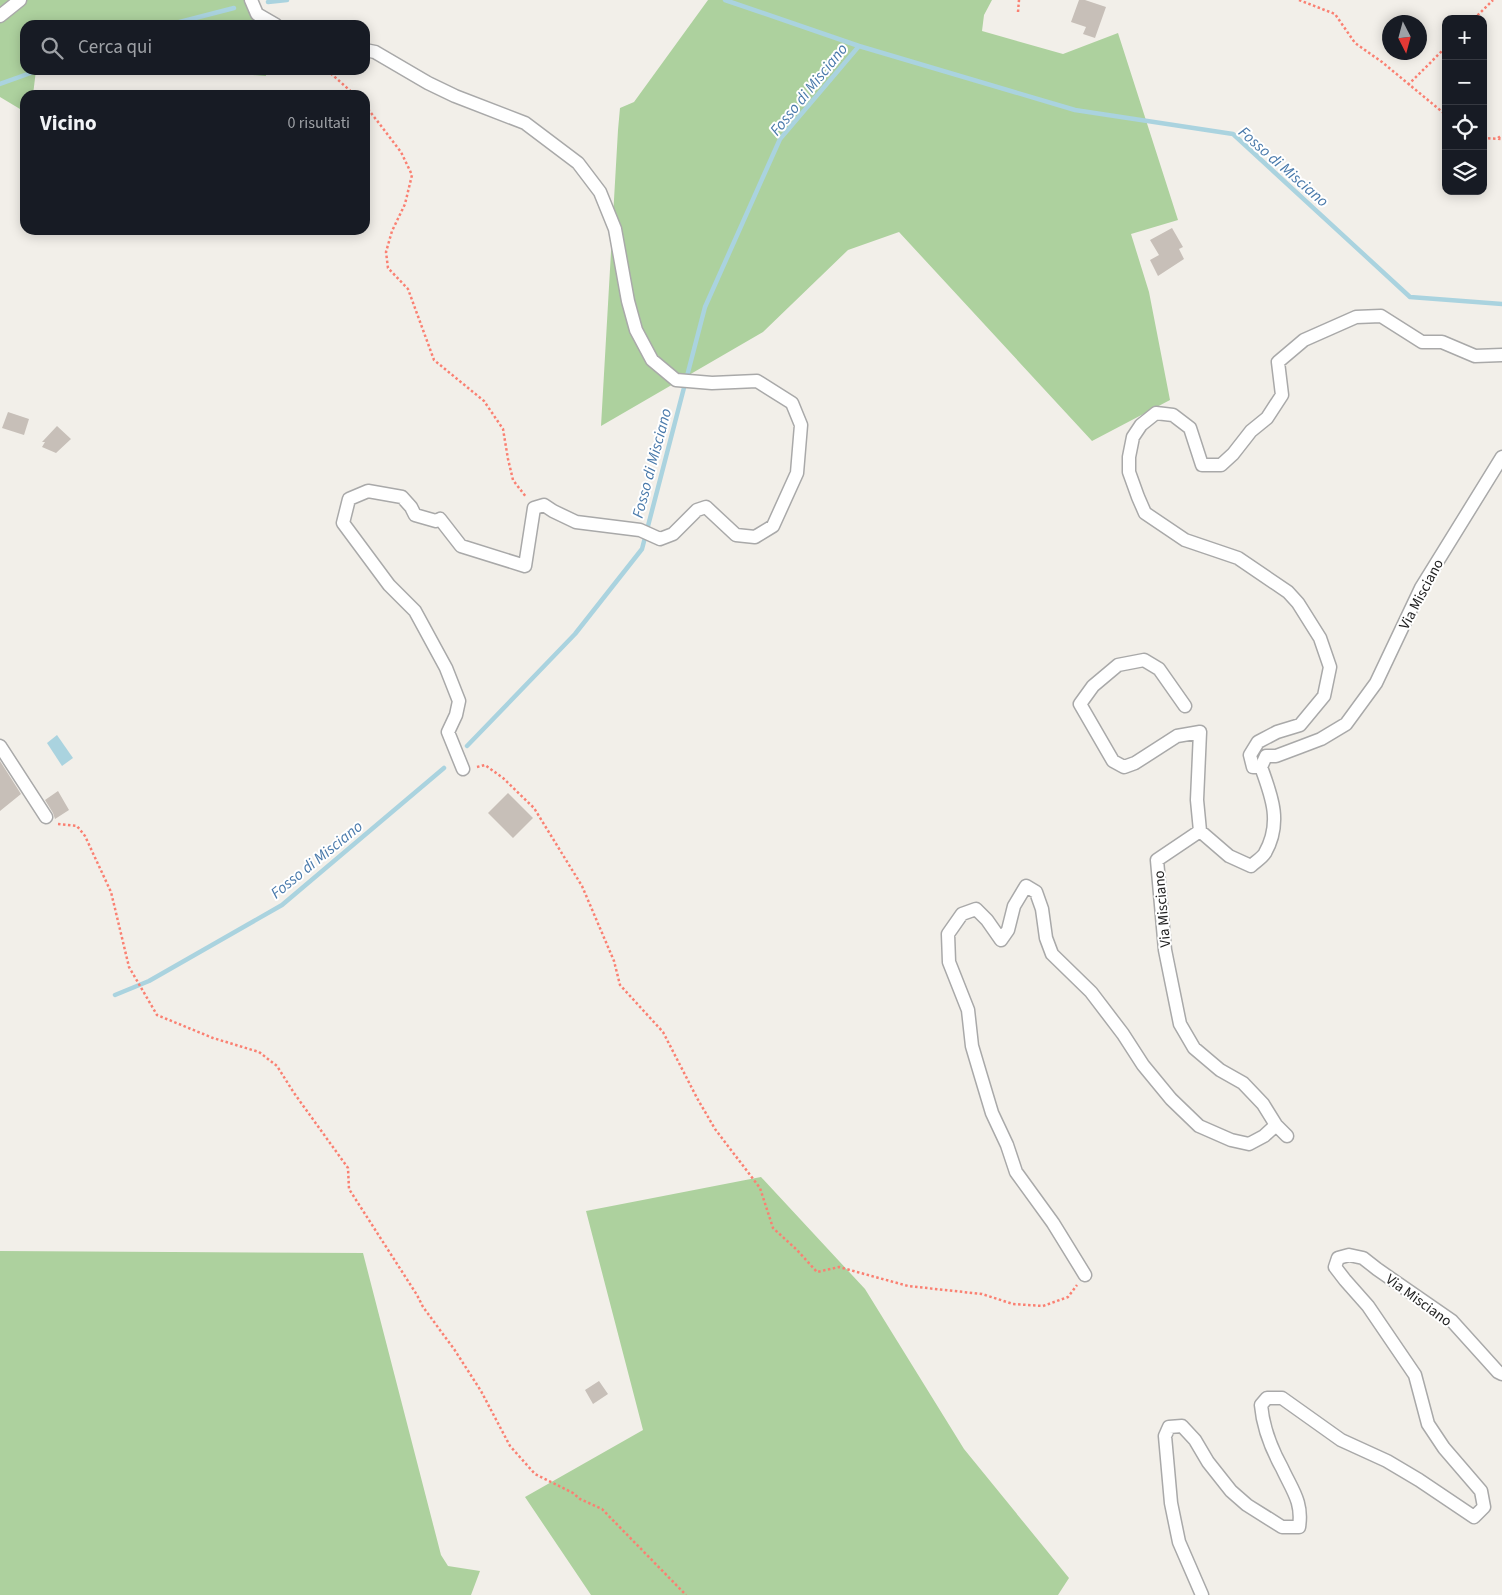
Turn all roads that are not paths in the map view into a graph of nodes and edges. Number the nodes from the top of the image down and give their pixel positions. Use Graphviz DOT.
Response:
graph roads {
  1 [pos="20,0"];
  2 [pos="252,0"];
  3 [pos="0,16"];
  4 [pos="267,20"];
  5 [pos="370,51"];
  6 [pos="1502,355"];
  7 [pos="1502,457"];
  8 [pos="1184,706"];
  9 [pos="0,746"];
  10 [pos="1261,767"];
  11 [pos="463,769"];
  12 [pos="46,817"];
  13 [pos="1200,832"];
  14 [pos="1276,1126"];
  15 [pos="1286,1136"];
  16 [pos="1085,1275"];
  17 [pos="1502,1374"];
  18 [pos="1202,1595"];
  1 -- 3 [label="street"];
  2 -- 4 [label="street"];
  5 -- 11 [label="street"];
  6 -- 10 [label="street"];
  7 -- 10 [label="street, Via Misciano"];
  8 -- 13 [label="street"];
  9 -- 12 [label="street"];
  10 -- 13 [label="street"];
  13 -- 14 [label="street, Via Misciano"];
  14 -- 15 [label="street, Via Misciano"];
  14 -- 16 [label="street"];
  17 -- 18 [label="street, Via Misciano"];
}
